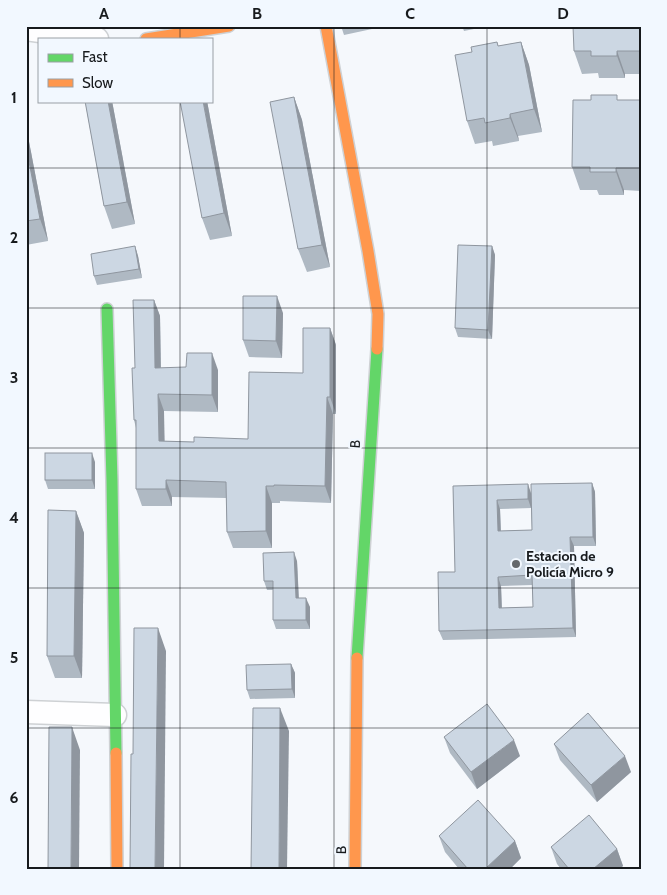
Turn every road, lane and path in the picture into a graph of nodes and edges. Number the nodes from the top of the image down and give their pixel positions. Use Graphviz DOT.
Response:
graph roads {
  1 [pos="229,26"];
  2 [pos="326,26"];
  3 [pos="26,29"];
  4 [pos="90,38"];
  5 [pos="152,38"];
  6 [pos="107,309"];
  7 [pos="26,712"];
  8 [pos="116,715"];
  9 [pos="117,869"];
  10 [pos="355,869"];
  1 -- 5 [label="street"];
  2 -- 10 [label="street, B"];
  3 -- 4 [label="street"];
  6 -- 8 [label="street"];
  7 -- 8 [label="street"];
  8 -- 9 [label="street"];
}
